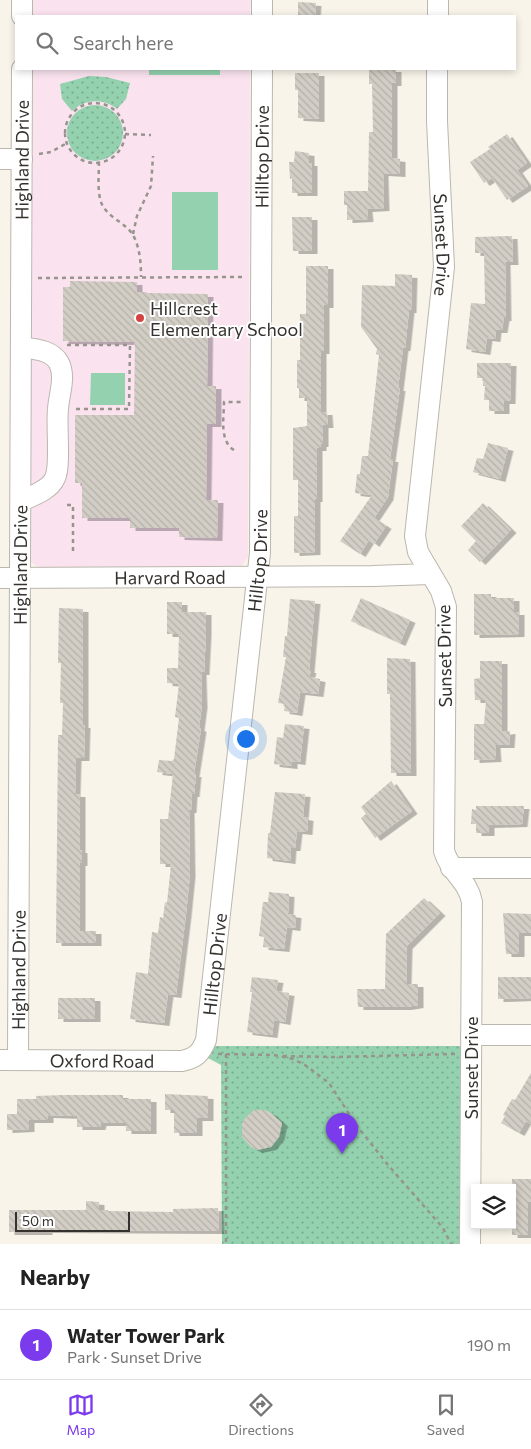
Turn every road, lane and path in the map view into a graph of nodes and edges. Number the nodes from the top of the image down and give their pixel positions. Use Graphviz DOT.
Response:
graph roads {
  1 [pos="22,0"];
  2 [pos="262,0"];
  3 [pos="438,0"];
  4 [pos="22,15"];
  5 [pos="262,15"];
  6 [pos="438,15"];
  7 [pos="22,70"];
  8 [pos="262,70"];
  9 [pos="437,70"];
  10 [pos="124,134"];
  11 [pos="152,135"];
  12 [pos="67,142"];
  13 [pos="28,156"];
  14 [pos="154,156"];
  15 [pos="0,159"];
  16 [pos="99,162"];
  17 [pos="133,234"];
  18 [pos="141,277"];
  19 [pos="242,277"];
  20 [pos="32,278"];
  21 [pos="62,345"];
  22 [pos="22,347"];
  23 [pos="241,402"];
  24 [pos="68,409"];
  25 [pos="234,450"];
  26 [pos="21,501"];
  27 [pos="67,505"];
  28 [pos="72,554"];
  29 [pos="430,574"];
  30 [pos="258,577"];
  31 [pos="0,578"];
  32 [pos="20,578"];
  33 [pos="451,868"];
  34 [pos="531,868"];
  35 [pos="471,1035"];
  36 [pos="531,1035"];
  37 [pos="206,1052"];
  38 [pos="226,1054"];
  39 [pos="460,1054"];
  40 [pos="274,1055"];
  41 [pos="9,1060"];
  42 [pos="226,1244"];
  43 [pos="451,1244"];
  44 [pos="470,1244"];
  1 -- 4 [label="street"];
  2 -- 5 [label="street"];
  3 -- 6 [label="street"];
  7 -- 13 [label="street, Highland Drive"];
  8 -- 30 [label="street, Hilltop Drive"];
  9 -- 29 [label="street, Sunset Drive"];
  10 -- 11 [label="path"];
  10 -- 12 [label="path"];
  10 -- 16 [label="path"];
  12 -- 13 [label="path"];
  12 -- 16 [label="path"];
  13 -- 15 [label="street"];
  13 -- 22 [label="street, Highland Drive"];
  14 -- 17 [label="path"];
  16 -- 17 [label="path"];
  17 -- 18 [label="path"];
  18 -- 19 [label="path"];
  18 -- 20 [label="path"];
  21 -- 24 [label="path"];
  22 -- 26 [label="street, Highland Drive"];
  22 -- 26 [label="street"];
  23 -- 25 [label="path"];
  26 -- 32 [label="street, Highland Drive"];
  27 -- 28 [label="path"];
  29 -- 30 [label="street, Harvard Road"];
  29 -- 33 [label="street, Sunset Drive"];
  30 -- 32 [label="street, Harvard Road"];
  30 -- 37 [label="street, Hilltop Drive"];
  31 -- 32 [label="street, Harvard Road"];
  32 -- 41 [label="street, Highland Drive"];
  33 -- 34 [label="street"];
  33 -- 35 [label="street, Sunset Drive"];
  35 -- 36 [label="street"];
  35 -- 44 [label="street, Sunset Drive"];
  37 -- 38 [label="path"];
  37 -- 41 [label="street, Oxford Road"];
  38 -- 40 [label="path"];
  38 -- 42 [label="path"];
  39 -- 40 [label="path"];
  40 -- 43 [label="path"];
}
